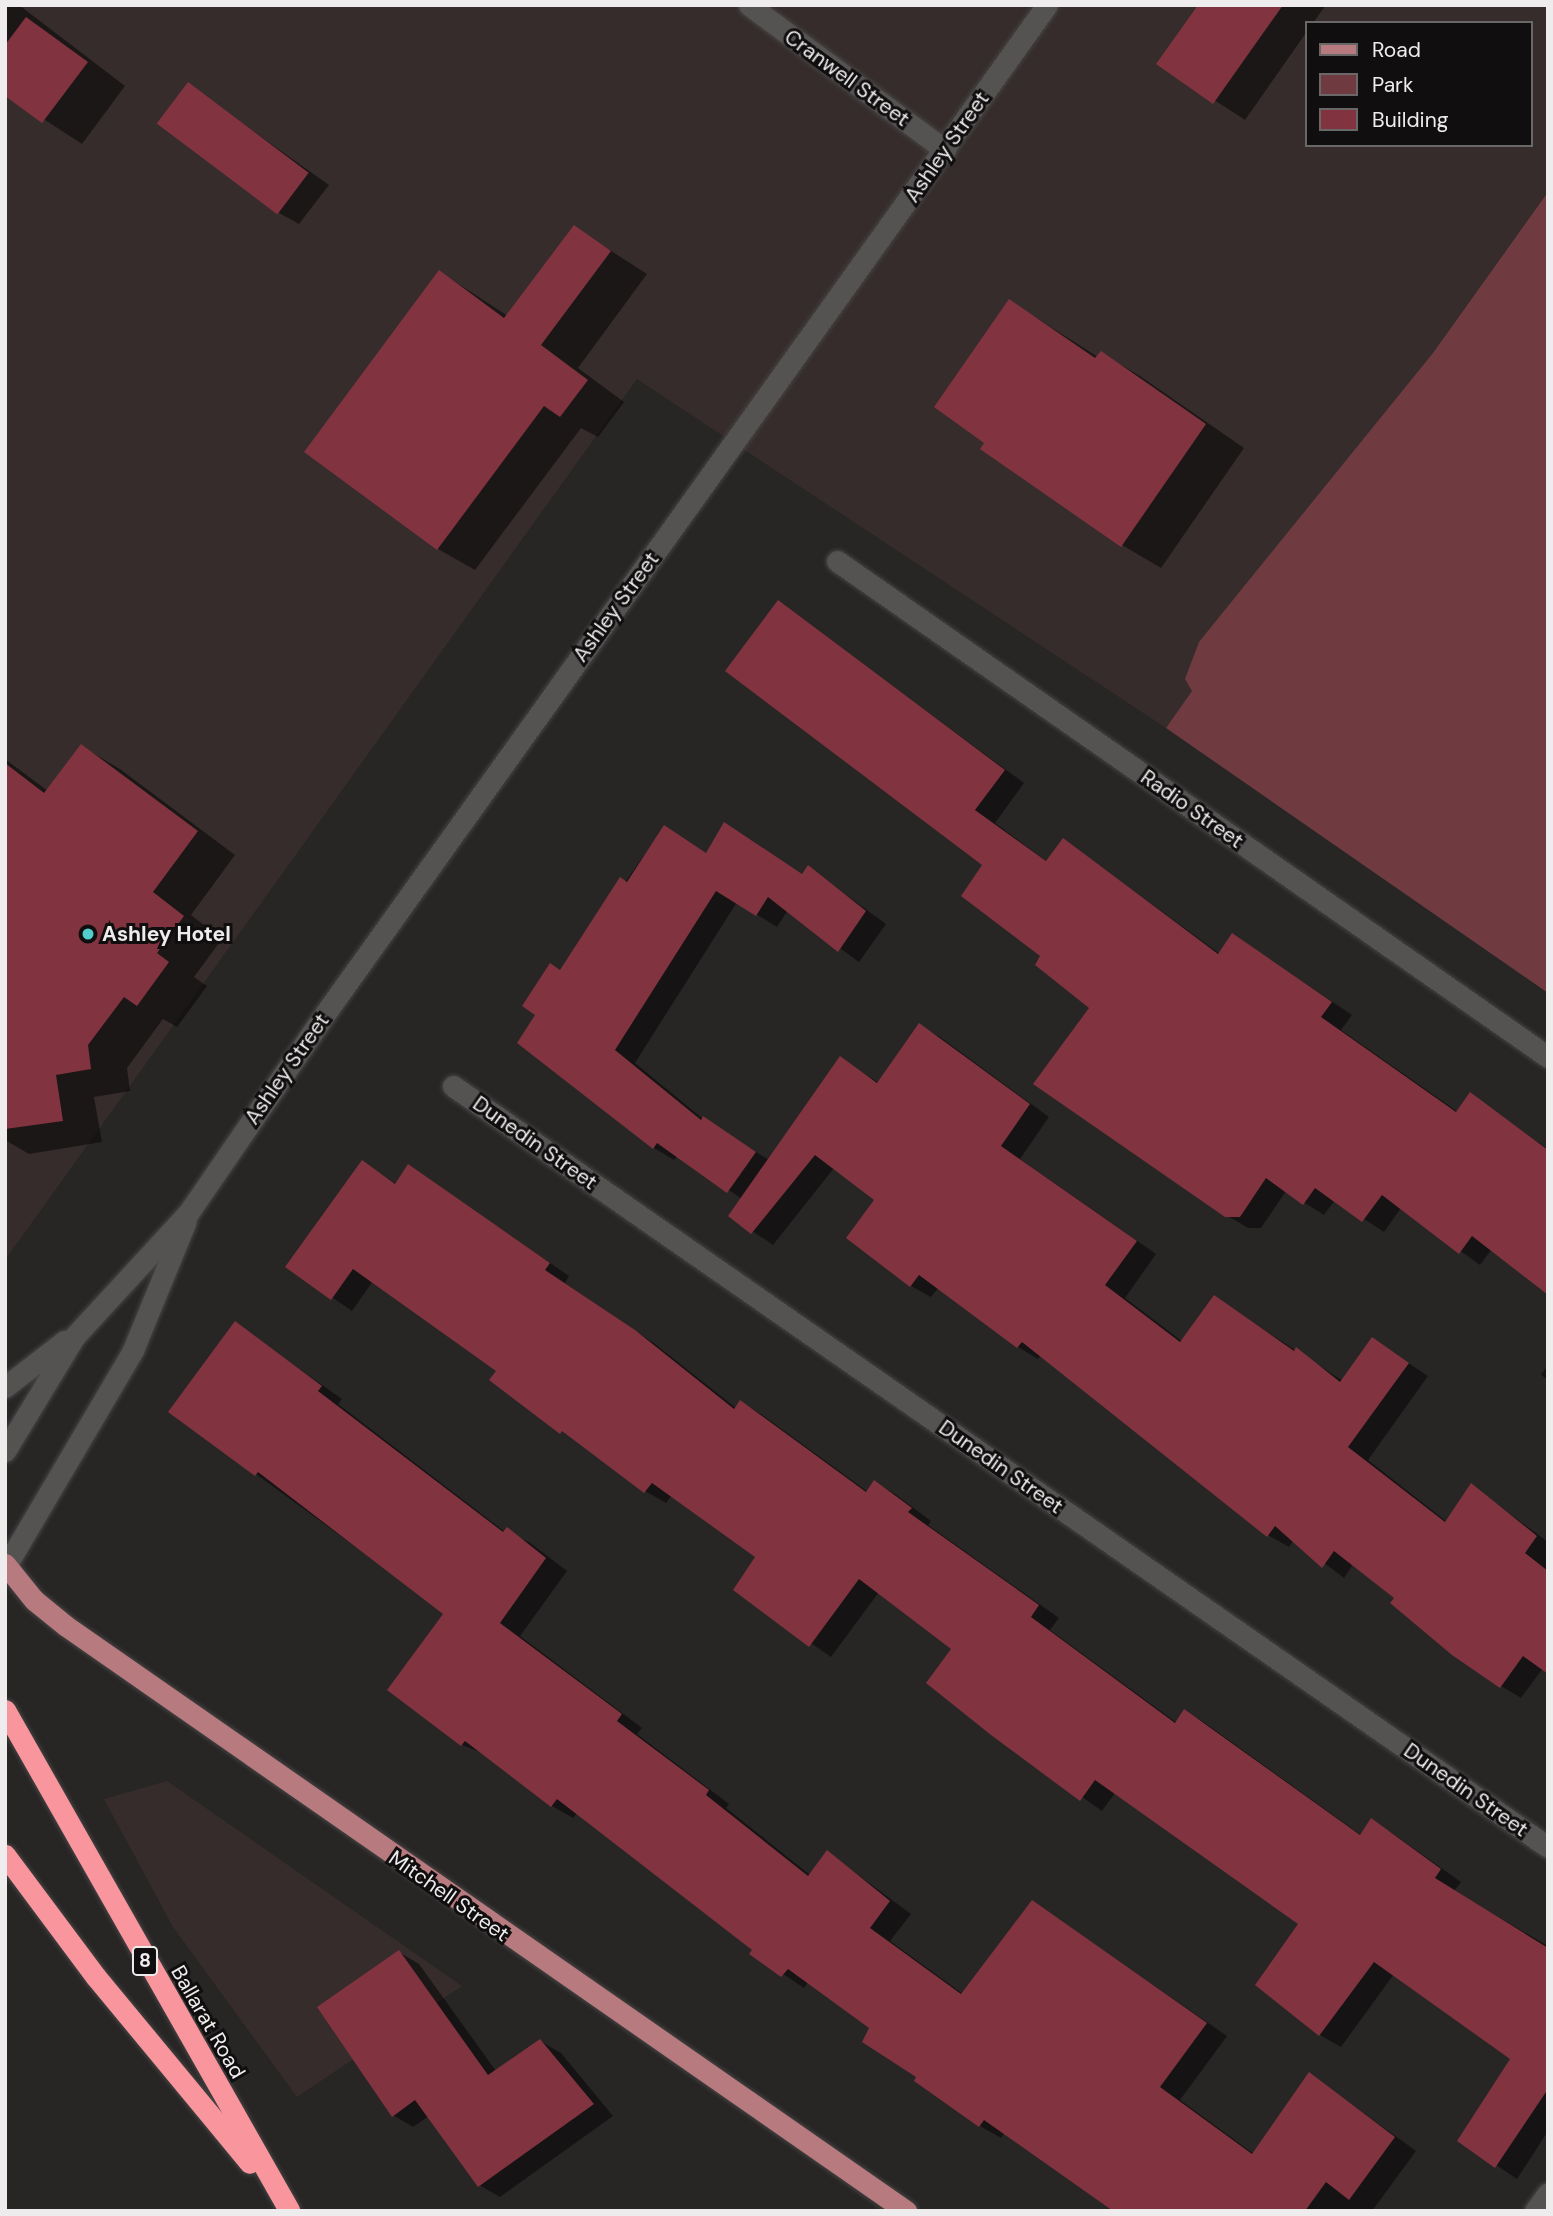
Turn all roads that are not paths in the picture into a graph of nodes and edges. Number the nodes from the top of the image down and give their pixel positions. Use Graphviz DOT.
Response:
graph roads {
  1 [pos="749,5"];
  2 [pos="1047,5"];
  3 [pos="946,150"];
  4 [pos="837,561"];
  5 [pos="1548,1056"];
  6 [pos="453,1086"];
  7 [pos="189,1212"];
  8 [pos="85,1323"];
  9 [pos="5,1387"];
  10 [pos="5,1451"];
  11 [pos="6,1566"];
  12 [pos="5,1710"];
  13 [pos="1548,1847"];
  14 [pos="5,1855"];
  15 [pos="1548,2193"];
  16 [pos="290,2210"];
  17 [pos="906,2211"];
  18 [pos="1535,2211"];
  1 -- 3 [label="street, Cranwell Street"];
  2 -- 3 [label="street, Ashley Street"];
  3 -- 7 [label="street, Ashley Street"];
  4 -- 5 [label="street, Radio Street"];
  6 -- 13 [label="street, Dunedin Street"];
  7 -- 8 [label="street, Ashley Street"];
  7 -- 11 [label="street, Ashley Street"];
  8 -- 9 [label="street"];
  8 -- 10 [label="street, Ashley Street"];
  11 -- 17 [label="main road, Mitchell Street"];
  12 -- 16 [label="highway, Ballarat Road / 8"];
  14 -- 16 [label="highway, Ballarat Road / 8"];
  15 -- 18 [label="street"];
}
